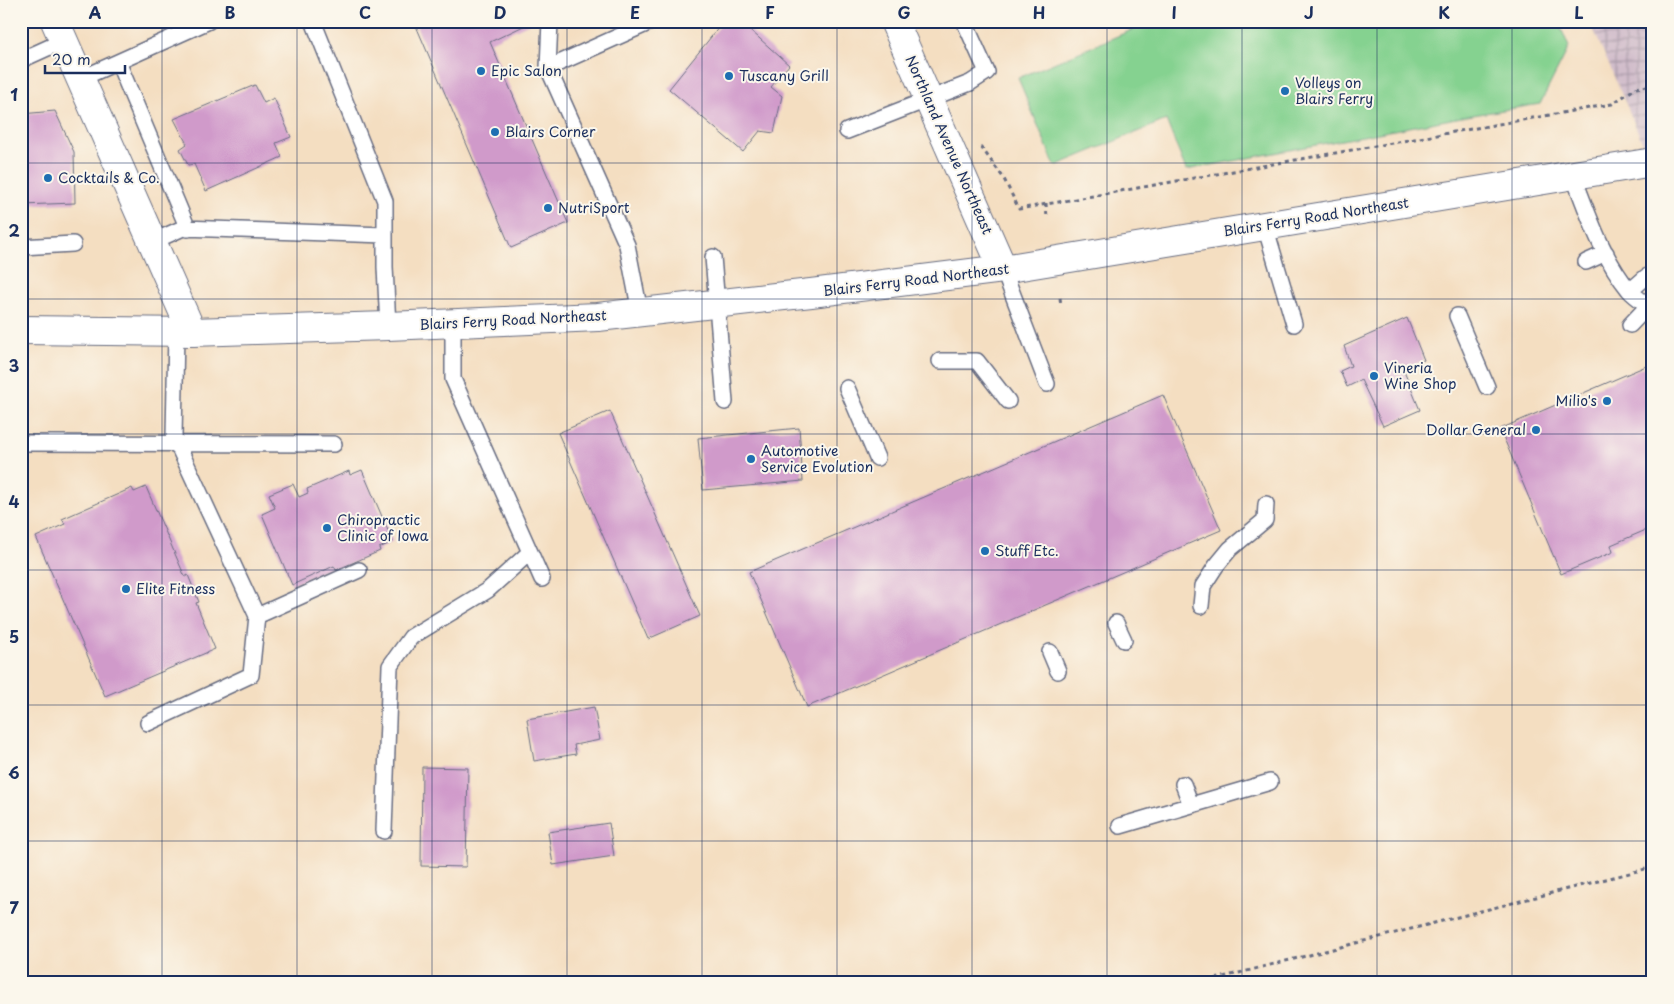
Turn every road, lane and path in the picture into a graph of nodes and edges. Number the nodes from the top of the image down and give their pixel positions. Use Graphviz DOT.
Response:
graph roads {
  1 [pos="210,21"];
  2 [pos="313,21"];
  3 [pos="550,21"];
  4 [pos="652,21"];
  5 [pos="894,21"];
  6 [pos="964,21"];
  7 [pos="59,31"];
  8 [pos="21,60"];
  9 [pos="118,62"];
  10 [pos="548,68"];
  11 [pos="80,79"];
  12 [pos="1653,85"];
  13 [pos="929,100"];
  14 [pos="847,131"];
  15 [pos="977,141"];
  16 [pos="1653,162"];
  17 [pos="1573,175"];
  18 [pos="1046,204"];
  19 [pos="1047,219"];
  20 [pos="1265,226"];
  21 [pos="188,229"];
  22 [pos="385,235"];
  23 [pos="152,242"];
  24 [pos="73,244"];
  25 [pos="21,247"];
  26 [pos="1606,253"];
  27 [pos="713,257"];
  28 [pos="1586,262"];
  29 [pos="1003,269"];
  30 [pos="1653,274"];
  31 [pos="1630,291"];
  32 [pos="1060,298"];
  33 [pos="716,304"];
  34 [pos="1061,305"];
  35 [pos="1651,308"];
  36 [pos="640,312"];
  37 [pos="1457,316"];
  38 [pos="453,323"];
  39 [pos="1294,324"];
  40 [pos="1630,325"];
  41 [pos="388,326"];
  42 [pos="21,330"];
  43 [pos="180,332"];
  44 [pos="940,361"];
  45 [pos="1047,384"];
  46 [pos="1487,387"];
  47 [pos="847,388"];
  48 [pos="1008,401"];
  49 [pos="725,402"];
  50 [pos="177,442"];
  51 [pos="21,443"];
  52 [pos="334,444"];
  53 [pos="877,458"];
  54 [pos="1266,504"];
  55 [pos="530,552"];
  56 [pos="359,570"];
  57 [pos="542,579"];
  58 [pos="1201,606"];
  59 [pos="257,616"];
  60 [pos="1116,623"];
  61 [pos="1124,640"];
  62 [pos="1050,652"];
  63 [pos="1058,671"];
  64 [pos="148,723"];
  65 [pos="1270,782"];
  66 [pos="1183,784"];
  67 [pos="1192,805"];
  68 [pos="1120,826"];
  69 [pos="384,831"];
  70 [pos="1653,867"];
  71 [pos="1200,983"];
  1 -- 9 [label="lane"];
  2 -- 22 [label="lane"];
  3 -- 10 [label="lane"];
  4 -- 10 [label="lane"];
  5 -- 13 [label="main road, Northland Avenue Northeast"];
  6 -- 13 [label="lane"];
  7 -- 8 [label="lane"];
  7 -- 11 [label="main road"];
  9 -- 11 [label="lane"];
  9 -- 21 [label="lane"];
  10 -- 36 [label="lane"];
  11 -- 23 [label="main road"];
  12 -- 18 [label="path"];
  13 -- 14 [label="lane"];
  13 -- 29 [label="main road, Northland Avenue Northeast"];
  15 -- 18 [label="path"];
  16 -- 17 [label="main road, Blairs Ferry Road Northeast"];
  17 -- 20 [label="main road, Blairs Ferry Road Northeast"];
  17 -- 26 [label="lane"];
  18 -- 19 [label="path"];
  20 -- 29 [label="main road, Blairs Ferry Road Northeast"];
  20 -- 39 [label="lane"];
  21 -- 22 [label="lane"];
  21 -- 23 [label="lane"];
  22 -- 41 [label="lane"];
  23 -- 43 [label="main road"];
  24 -- 25 [label="lane"];
  26 -- 28 [label="lane"];
  26 -- 31 [label="lane"];
  27 -- 33 [label="lane"];
  29 -- 33 [label="main road, Blairs Ferry Road Northeast"];
  29 -- 45 [label="lane"];
  30 -- 31 [label="lane"];
  31 -- 35 [label="lane"];
  32 -- 34 [label="path"];
  33 -- 36 [label="main road, Blairs Ferry Road Northeast"];
  33 -- 49 [label="lane"];
  35 -- 40 [label="lane"];
  36 -- 38 [label="main road, Blairs Ferry Road Northeast"];
  37 -- 46 [label="lane"];
  38 -- 41 [label="main road, Blairs Ferry Road Northeast"];
  38 -- 55 [label="lane"];
  41 -- 43 [label="main road, Blairs Ferry Road Northeast"];
  42 -- 43 [label="main road, Blairs Ferry Road Northeast"];
  43 -- 50 [label="lane"];
  44 -- 48 [label="lane"];
  47 -- 53 [label="lane"];
  50 -- 51 [label="lane"];
  50 -- 52 [label="lane"];
  50 -- 59 [label="lane"];
  54 -- 58 [label="lane"];
  55 -- 57 [label="lane"];
  55 -- 69 [label="lane"];
  56 -- 59 [label="lane"];
  59 -- 64 [label="lane"];
  60 -- 61 [label="lane"];
  62 -- 63 [label="lane"];
  65 -- 67 [label="lane"];
  66 -- 67 [label="lane"];
  67 -- 68 [label="lane"];
  70 -- 71 [label="path"];
}
